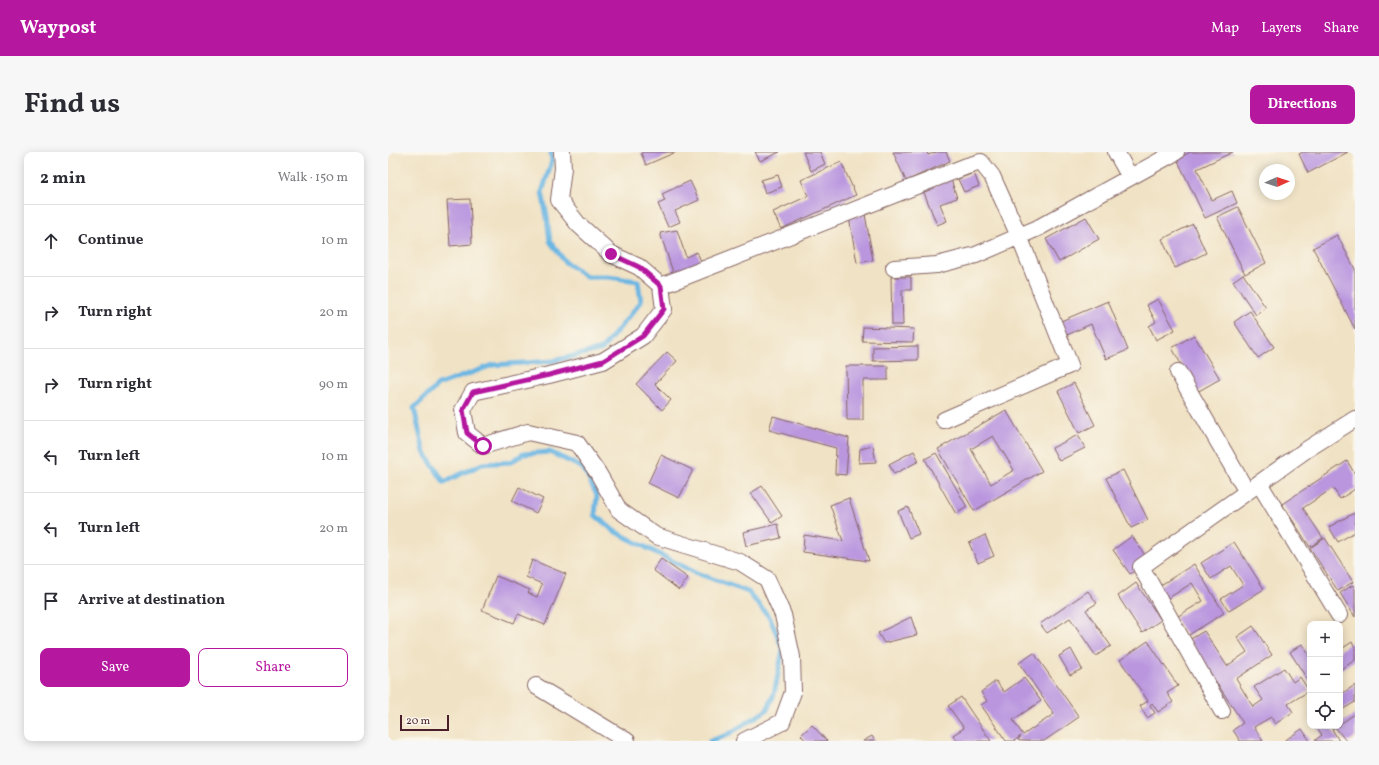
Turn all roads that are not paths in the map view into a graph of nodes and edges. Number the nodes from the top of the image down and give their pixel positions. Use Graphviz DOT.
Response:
graph roads {
  1 [pos="562,152"];
  2 [pos="1116,152"];
  3 [pos="1176,152"];
  4 [pos="1130,177"];
  5 [pos="1020,236"];
  6 [pos="894,268"];
  7 [pos="661,286"];
  8 [pos="1178,372"];
  9 [pos="1355,419"];
  10 [pos="944,420"];
  11 [pos="1253,488"];
  12 [pos="1339,615"];
  13 [pos="536,686"];
  14 [pos="1222,711"];
  15 [pos="627,741"];
  16 [pos="744,741"];
  1 -- 7 [label="street"];
  2 -- 4 [label="street"];
  3 -- 4 [label="street"];
  4 -- 5 [label="street"];
  5 -- 6 [label="street"];
  5 -- 7 [label="street"];
  5 -- 10 [label="street"];
  7 -- 16 [label="street"];
  8 -- 11 [label="street"];
  9 -- 11 [label="street"];
  11 -- 12 [label="street"];
  11 -- 14 [label="street"];
  13 -- 15 [label="street"];
}
